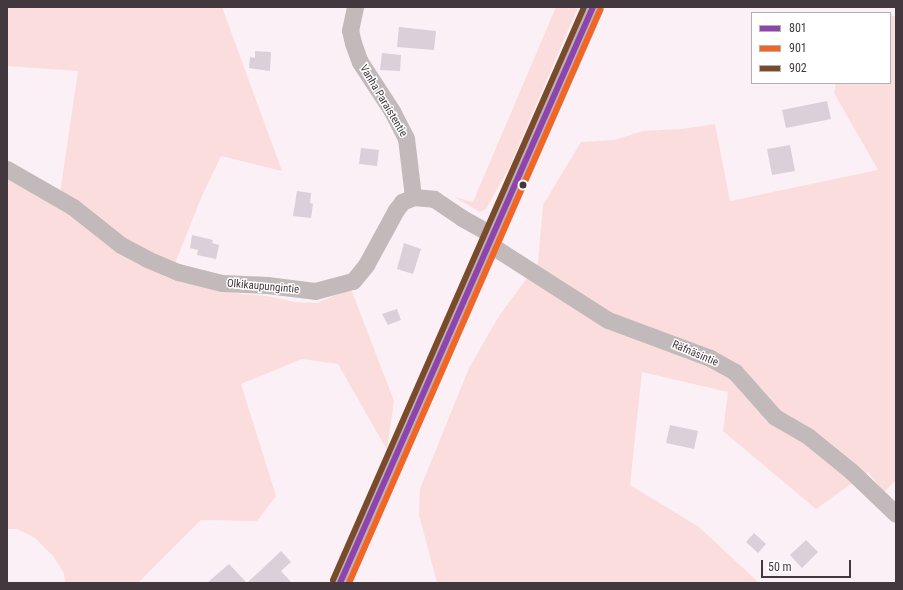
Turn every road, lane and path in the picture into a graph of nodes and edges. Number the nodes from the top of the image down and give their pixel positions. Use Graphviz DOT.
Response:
graph roads {
  1 [pos="355,7"];
  2 [pos="593,7"];
  3 [pos="7,169"];
  4 [pos="413,197"];
  5 [pos="491,239"];
  6 [pos="896,514"];
  7 [pos="340,583"];
  1 -- 4 [label="street, Vanha Paraistentie"];
  2 -- 5 [label="main road"];
  3 -- 4 [label="street, Olkikaupungintie"];
  4 -- 5 [label="street"];
  5 -- 6 [label="street, Räfnäsintie"];
  5 -- 7 [label="main road"];
}
